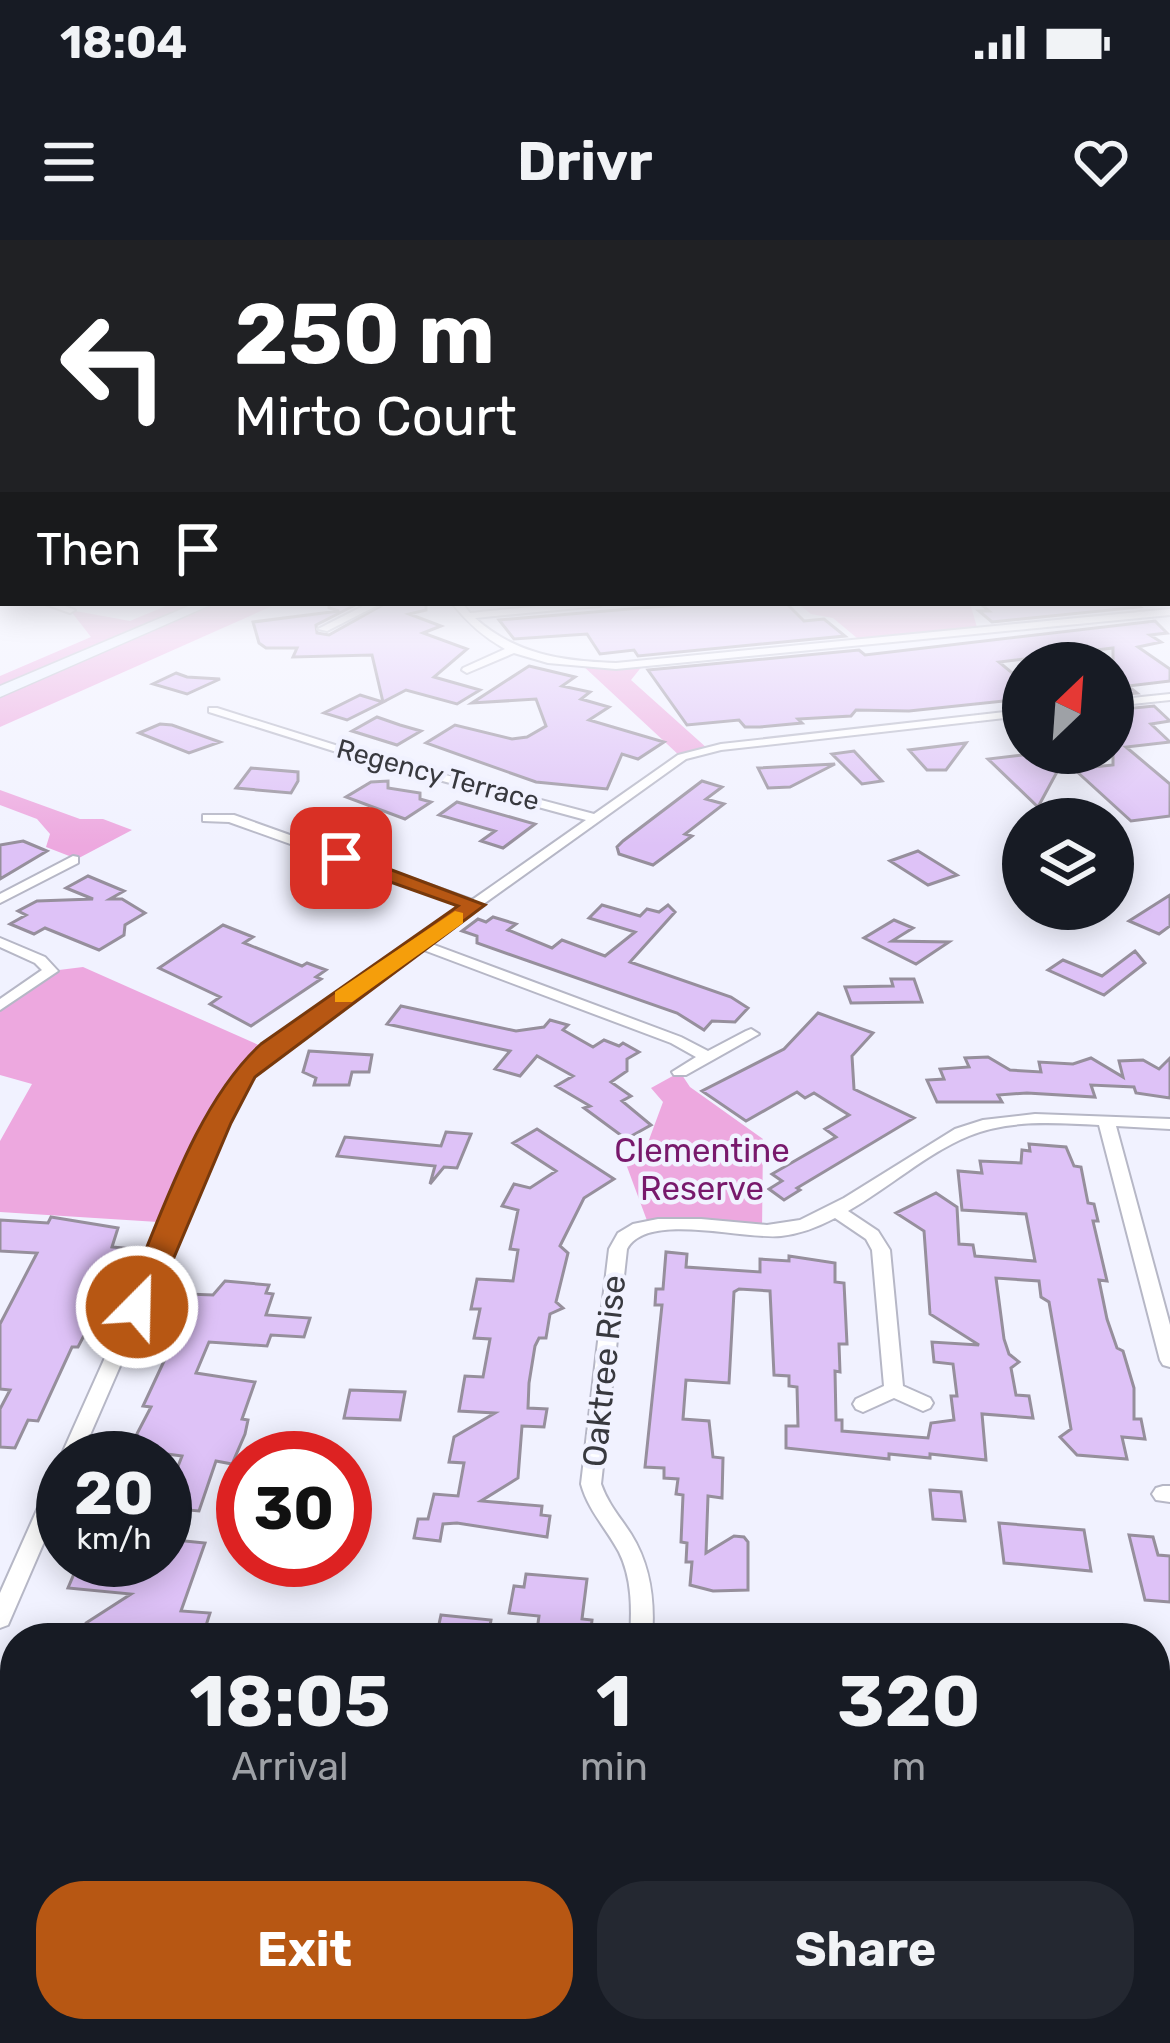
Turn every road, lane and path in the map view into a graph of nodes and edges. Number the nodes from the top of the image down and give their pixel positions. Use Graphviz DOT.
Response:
graph roads {
  1 [pos="35,677"];
  2 [pos="0,692"];
  3 [pos="1170,697"];
  4 [pos="1134,701"];
  5 [pos="213,710"];
  6 [pos="1002,715"];
  7 [pos="207,818"];
  8 [pos="594,818"];
  9 [pos="73,860"];
  10 [pos="0,899"];
  11 [pos="474,905"];
  12 [pos="0,942"];
  13 [pos="419,944"];
  14 [pos="0,1006"];
  15 [pos="751,1034"];
  16 [pos="708,1057"];
  17 [pos="680,1072"];
  18 [pos="1107,1123"];
  19 [pos="1170,1124"];
  20 [pos="833,1209"];
  21 [pos="1170,1360"];
  22 [pos="893,1390"];
  23 [pos="923,1403"];
  24 [pos="863,1404"];
  25 [pos="82,1431"];
  26 [pos="36,1536"];
  27 [pos="0,1618"];
  28 [pos="642,1623"];
  1 -- 2 [label="main road"];
  3 -- 4 [label="street"];
  5 -- 8 [label="street, Regency Terrace"];
  6 -- 8 [label="street"];
  7 -- 11 [label="street"];
  8 -- 11 [label="street"];
  9 -- 10 [label="street"];
  11 -- 13 [label="street"];
  12 -- 14 [label="street"];
  13 -- 16 [label="street"];
  13 -- 25 [label="street"];
  15 -- 16 [label="street"];
  16 -- 17 [label="street"];
  18 -- 19 [label="street, Oaktree Rise"];
  18 -- 20 [label="street, Oaktree Rise"];
  18 -- 21 [label="street"];
  20 -- 22 [label="street"];
  20 -- 28 [label="street, Oaktree Rise"];
  22 -- 23 [label="street"];
  22 -- 24 [label="street"];
  26 -- 27 [label="street"];
}
